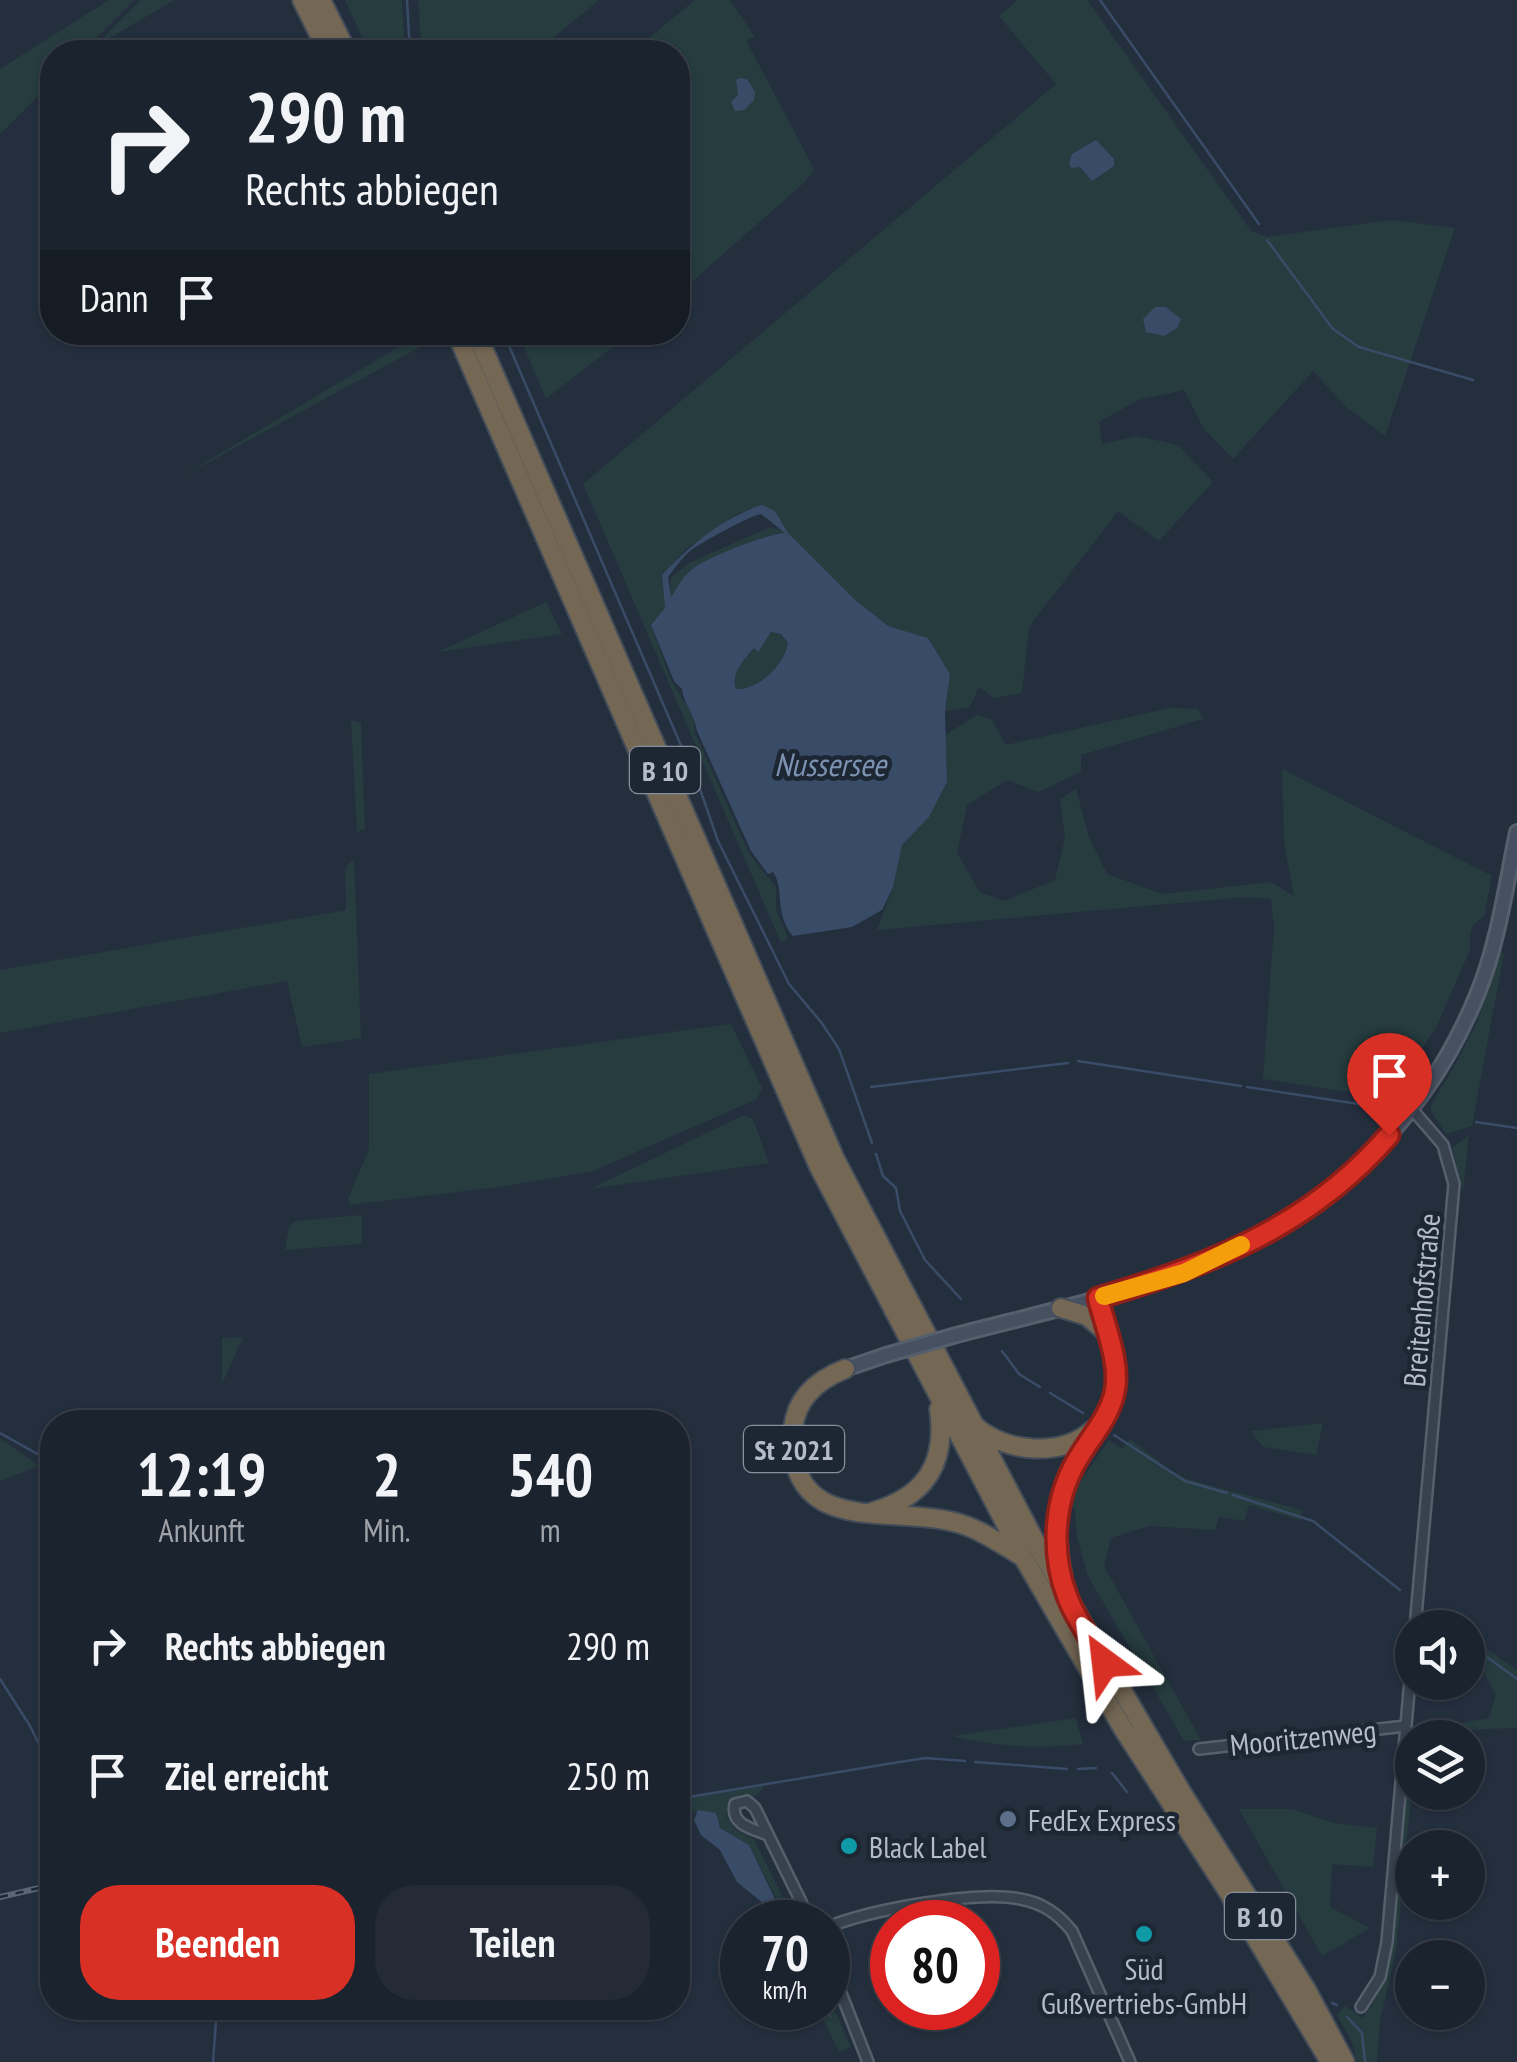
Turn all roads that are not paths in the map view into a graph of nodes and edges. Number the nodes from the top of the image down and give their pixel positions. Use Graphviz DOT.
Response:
graph roads {
  1 [pos="302,0"];
  2 [pos="320,0"];
  3 [pos="322,40"];
  4 [pos="341,40"];
  5 [pos="462,345"];
  6 [pos="482,345"];
  7 [pos="1517,832"];
  8 [pos="1411,1108"];
  9 [pos="1098,1298"];
  10 [pos="1061,1308"];
  11 [pos="1107,1334"];
  12 [pos="845,1369"];
  13 [pos="930,1382"];
  14 [pos="970,1422"];
  15 [pos="1102,1422"];
  16 [pos="862,1515"];
  17 [pos="1023,1556"];
  18 [pos="1067,1597"];
  19 [pos="1417,1610"];
  20 [pos="1395,1727"];
  21 [pos="1199,1749"];
  22 [pos="1398,1810"];
  23 [pos="768,1835"];
  24 [pos="800,1900"];
  25 [pos="850,1920"];
  26 [pos="1361,2007"];
  27 [pos="850,2016"];
  28 [pos="868,2062"];
  29 [pos="1130,2062"];
  30 [pos="1330,2062"];
  31 [pos="1345,2062"];
  1 -- 3 [label="highway"];
  2 -- 4 [label="highway"];
  5 -- 13 [label="highway, B 10"];
  6 -- 14 [label="highway, B 10"];
  7 -- 8 [label="main road, St 2021"];
  8 -- 9 [label="main road, St 2021"];
  8 -- 19 [label="street, Breitenhofstraße"];
  9 -- 10 [label="main road, St 2021"];
  9 -- 11 [label="highway"];
  10 -- 11 [label="highway"];
  10 -- 12 [label="main road, St 2021, bridge"];
  11 -- 15 [label="highway"];
  12 -- 16 [label="highway, St 2021"];
  13 -- 16 [label="highway"];
  13 -- 17 [label="highway, B 10"];
  14 -- 15 [label="highway"];
  14 -- 18 [label="highway, B 10"];
  15 -- 18 [label="highway"];
  16 -- 17 [label="highway"];
  17 -- 30 [label="highway, B 10"];
  18 -- 31 [label="highway, B 10"];
  20 -- 21 [label="street, Mooritzenweg"];
  22 -- 26 [label="street"];
  23 -- 24 [label="street"];
  25 -- 29 [label="street"];
  27 -- 28 [label="street"];
}
